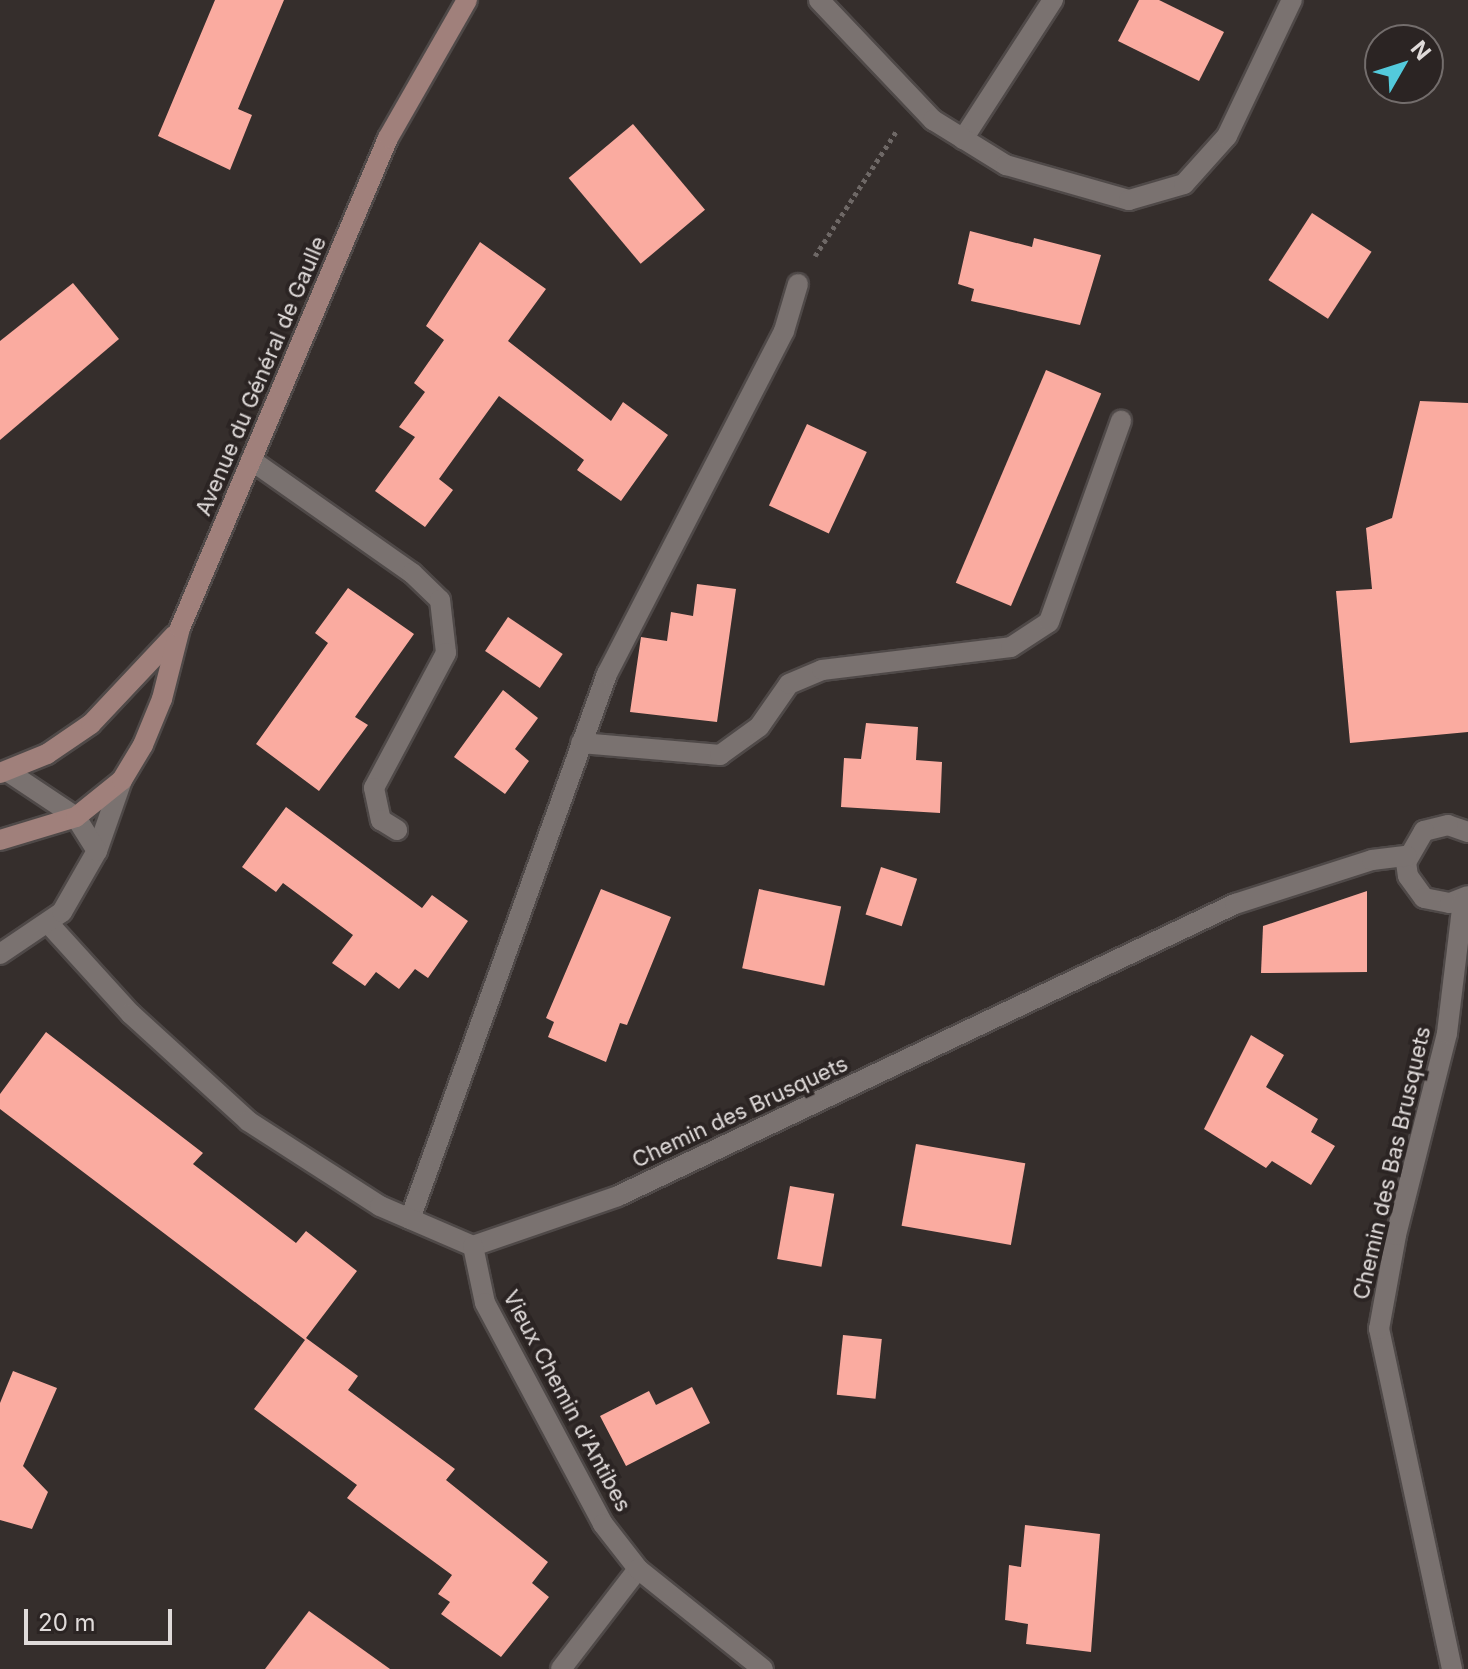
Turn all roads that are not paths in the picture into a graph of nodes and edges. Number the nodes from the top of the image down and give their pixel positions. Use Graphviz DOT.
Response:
graph roads {
  1 [pos="467,0"];
  2 [pos="819,0"];
  3 [pos="1053,0"];
  4 [pos="1292,0"];
  5 [pos="963,139"];
  6 [pos="798,284"];
  7 [pos="1121,421"];
  8 [pos="251,460"];
  9 [pos="180,628"];
  10 [pos="581,743"];
  11 [pos="3,772"];
  12 [pos="122,780"];
  13 [pos="76,817"];
  14 [pos="397,830"];
  15 [pos="1468,832"];
  16 [pos="0,840"];
  17 [pos="97,851"];
  18 [pos="1407,856"];
  19 [pos="1466,898"];
  20 [pos="49,924"];
  21 [pos="0,954"];
  22 [pos="410,1219"];
  23 [pos="473,1246"];
  24 [pos="638,1569"];
  25 [pos="561,1669"];
  26 [pos="763,1669"];
  27 [pos="1452,1669"];
  1 -- 8 [label="main road, Avenue du Général de Gaulle"];
  2 -- 5 [label="street"];
  3 -- 5 [label="street"];
  4 -- 5 [label="street"];
  6 -- 10 [label="street"];
  7 -- 10 [label="street"];
  8 -- 9 [label="main road, Avenue du Général de Gaulle"];
  8 -- 14 [label="street"];
  9 -- 11 [label="main road"];
  9 -- 12 [label="main road, Avenue du Général de Gaulle"];
  10 -- 22 [label="street"];
  11 -- 13 [label="street"];
  12 -- 13 [label="main road, Avenue du Général de Gaulle"];
  12 -- 17 [label="street, Avenue du Général de Gaulle"];
  13 -- 16 [label="main road, Avenue du Général de Gaulle"];
  13 -- 17 [label="street"];
  15 -- 18 [label="street"];
  17 -- 20 [label="street, Avenue du Général de Gaulle"];
  18 -- 19 [label="street"];
  18 -- 23 [label="street, Chemin des Brusquets"];
  19 -- 27 [label="street, Chemin des Bas Brusquets"];
  20 -- 21 [label="street"];
  20 -- 22 [label="street"];
  22 -- 23 [label="street"];
  23 -- 24 [label="street, Vieux Chemin d'Antibes"];
  24 -- 25 [label="street"];
  24 -- 26 [label="street, Vieux Chemin d'Antibes"];
}
